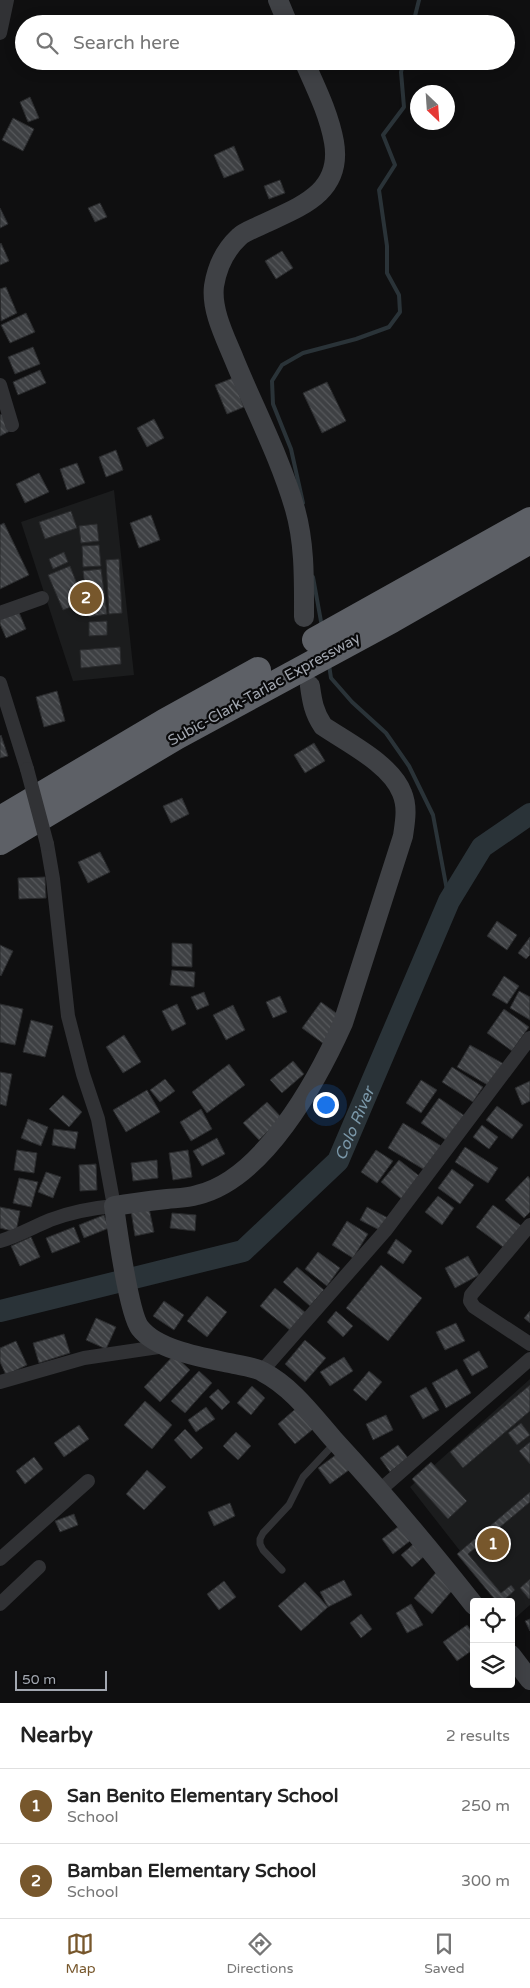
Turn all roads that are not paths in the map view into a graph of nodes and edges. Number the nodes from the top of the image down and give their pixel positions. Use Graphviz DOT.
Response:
graph roads {
  1 [pos="7,0"];
  2 [pos="278,0"];
  3 [pos="284,15"];
  4 [pos="0,33"];
  5 [pos="308,70"];
  6 [pos="0,385"];
  7 [pos="12,425"];
  8 [pos="530,520"];
  9 [pos="530,541"];
  10 [pos="42,598"];
  11 [pos="0,613"];
  12 [pos="304,617"];
  13 [pos="0,683"];
  14 [pos="310,686"];
  15 [pos="0,819"];
  16 [pos="0,842"];
  17 [pos="530,1038"];
  18 [pos="114,1206"];
  19 [pos="530,1225"];
  20 [pos="0,1241"];
  21 [pos="530,1344"];
  22 [pos="166,1346"];
  23 [pos="530,1359"];
  24 [pos="262,1371"];
  25 [pos="0,1382"];
  26 [pos="336,1442"];
  27 [pos="88,1480"];
  28 [pos="380,1490"];
  29 [pos="0,1559"];
  30 [pos="39,1567"];
  31 [pos="282,1570"];
  32 [pos="470,1600"];
  33 [pos="0,1604"];
  34 [pos="515,1660"];
  35 [pos="530,1680"];
  1 -- 4 [label="street"];
  2 -- 3 [label="street"];
  5 -- 12 [label="street"];
  6 -- 7 [label="street"];
  8 -- 15 [label="highway, Subic-Clark-Tarlac Expressway"];
  9 -- 16 [label="highway, Subic-Clark-Tarlac Expressway"];
  10 -- 11 [label="street"];
  13 -- 18 [label="street, bridge"];
  14 -- 18 [label="street"];
  17 -- 24 [label="street"];
  18 -- 20 [label="street"];
  18 -- 22 [label="street"];
  19 -- 21 [label="street"];
  22 -- 24 [label="street"];
  22 -- 25 [label="street"];
  23 -- 28 [label="street"];
  24 -- 26 [label="street"];
  26 -- 28 [label="street"];
  26 -- 31 [label="lane"];
  27 -- 29 [label="street"];
  28 -- 32 [label="street"];
  30 -- 33 [label="street"];
  34 -- 35 [label="street"];
}
